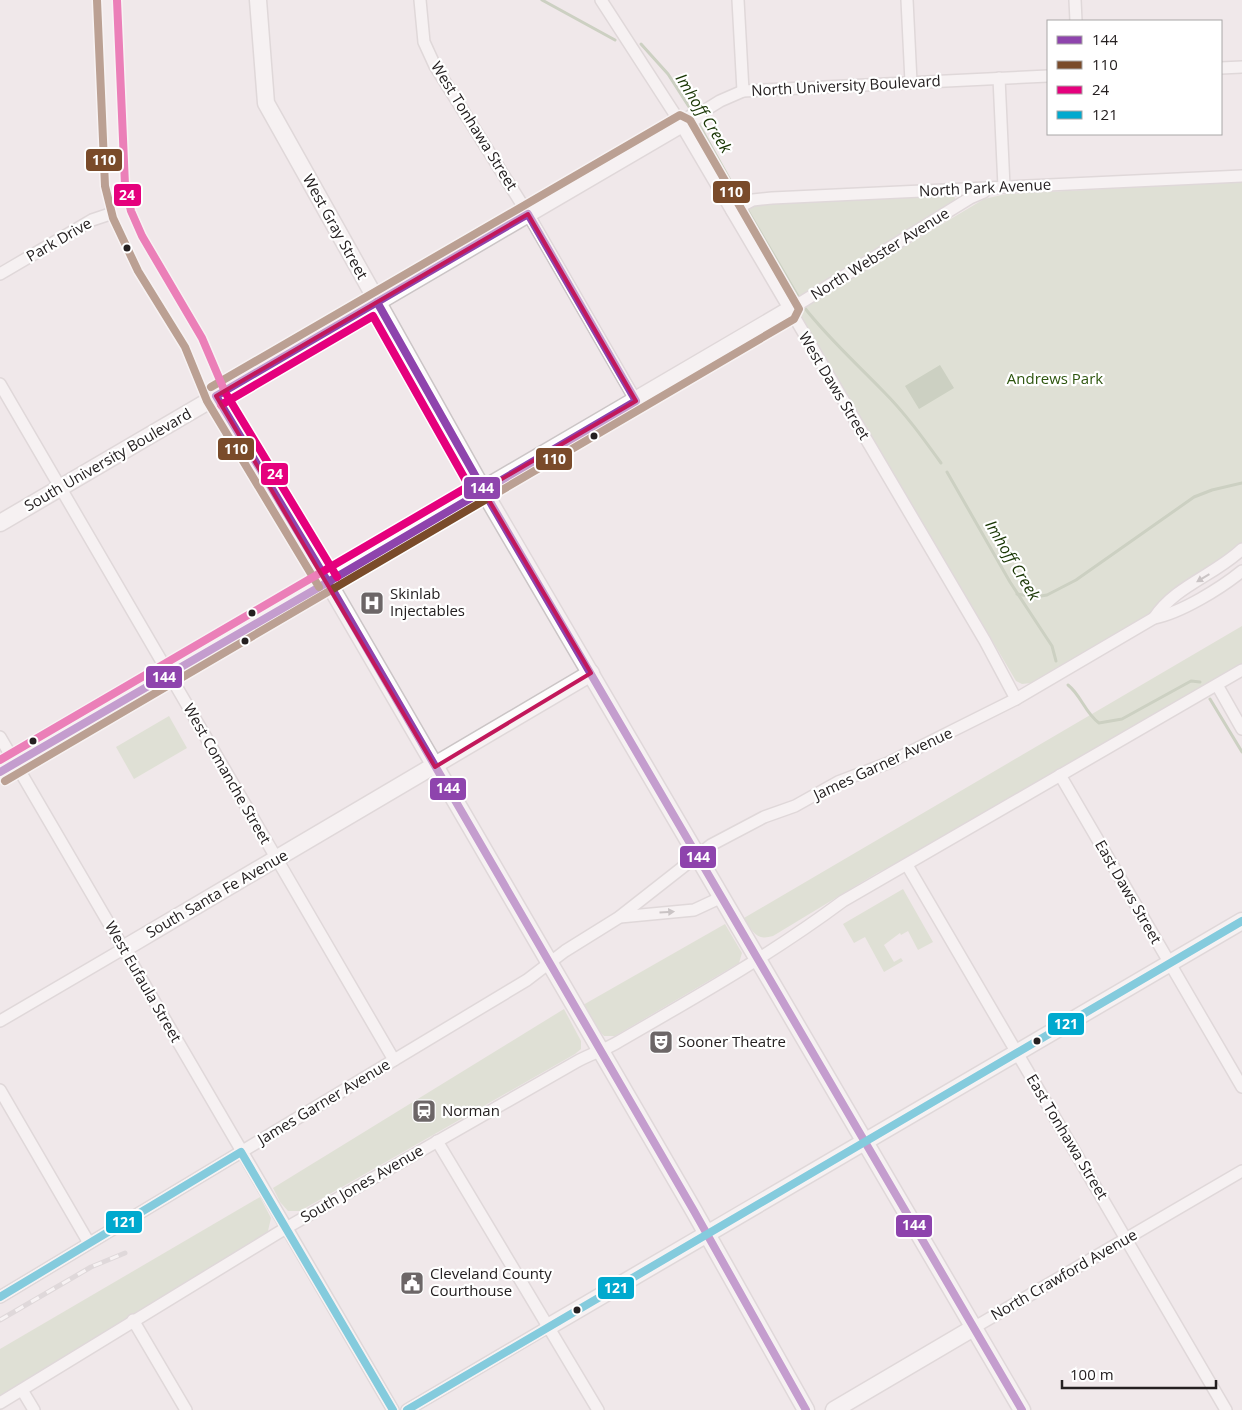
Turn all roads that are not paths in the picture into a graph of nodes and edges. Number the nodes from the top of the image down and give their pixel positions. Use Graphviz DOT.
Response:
graph roads {
  1 [pos="107,0"];
  2 [pos="258,0"];
  3 [pos="420,0"];
  4 [pos="601,0"];
  5 [pos="738,0"];
  6 [pos="907,0"];
  7 [pos="1075,0"];
  8 [pos="1076,20"];
  9 [pos="1242,67"];
  10 [pos="1222,68"];
  11 [pos="1047,76"];
  12 [pos="999,78"];
  13 [pos="911,82"];
  14 [pos="743,91"];
  15 [pos="690,120"];
  16 [pos="1242,176"];
  17 [pos="999,188"];
  18 [pos="119,211"];
  19 [pos="732,211"];
  20 [pos="528,214"];
  21 [pos="0,274"];
  22 [pos="377,302"];
  23 [pos="789,310"];
  24 [pos="0,384"];
  25 [pos="216,396"];
  26 [pos="636,401"];
  27 [pos="60,488"];
  28 [pos="483,490"];
  29 [pos="0,523"];
  30 [pos="1242,549"];
  31 [pos="1242,571"];
  32 [pos="328,582"];
  33 [pos="1154,618"];
  34 [pos="1242,670"];
  35 [pos="591,672"];
  36 [pos="168,673"];
  37 [pos="1217,685"];
  38 [pos="1016,699"];
  39 [pos="1242,729"];
  40 [pos="0,737"];
  41 [pos="15,763"];
  42 [pos="434,767"];
  43 [pos="0,772"];
  44 [pos="1060,775"];
  45 [pos="698,854"];
  46 [pos="277,859"];
  47 [pos="907,865"];
  48 [pos="722,897"];
  49 [pos="618,918"];
  50 [pos="1242,921"];
  51 [pos="123,949"];
  52 [pos="757,959"];
  53 [pos="549,963"];
  54 [pos="1170,963"];
  55 [pos="0,1021"];
  56 [pos="600,1050"];
  57 [pos="1017,1053"];
  58 [pos="394,1060"];
  59 [pos="1242,1087"];
  60 [pos="0,1090"];
  61 [pos="437,1141"];
  62 [pos="867,1142"];
  63 [pos="241,1152"];
  64 [pos="1242,1171"];
  65 [pos="286,1228"];
  66 [pos="708,1234"];
  67 [pos="1127,1238"];
  68 [pos="88,1243"];
  69 [pos="0,1297"];
  70 [pos="134,1320"];
  71 [pos="975,1327"];
  72 [pos="548,1328"];
  73 [pos="22,1390"];
  74 [pos="0,1403"];
  75 [pos="34,1410"];
  76 [pos="186,1410"];
  77 [pos="393,1410"];
  78 [pos="407,1410"];
  79 [pos="598,1410"];
  80 [pos="806,1410"];
  81 [pos="834,1410"];
  82 [pos="1022,1410"];
  83 [pos="1226,1410"];
  1 -- 18 [label="main road"];
  2 -- 22 [label="street, West Gray Street"];
  3 -- 20 [label="street, West Tonhawa Street"];
  4 -- 15 [label="street, West Daws Street"];
  5 -- 14 [label="street"];
  6 -- 13 [label="street"];
  7 -- 8 [label="street"];
  9 -- 10 [label="street"];
  11 -- 12 [label="street, North University Boulevard"];
  12 -- 13 [label="street, North University Boulevard"];
  12 -- 17 [label="street"];
  13 -- 14 [label="street, North University Boulevard"];
  14 -- 15 [label="street, North University Boulevard"];
  15 -- 19 [label="street, West Daws Street"];
  15 -- 20 [label="street, North University Boulevard"];
  16 -- 17 [label="street, North Park Avenue"];
  17 -- 19 [label="street, North Park Avenue"];
  17 -- 23 [label="street, North Webster Avenue"];
  18 -- 21 [label="street, Park Drive"];
  18 -- 25 [label="main road"];
  19 -- 23 [label="street, West Daws Street"];
  20 -- 22 [label="street, North University Boulevard"];
  20 -- 26 [label="street, West Tonhawa Street"];
  22 -- 25 [label="street, North University Boulevard"];
  22 -- 28 [label="street, West Gray Street"];
  23 -- 26 [label="street, North Webster Avenue"];
  23 -- 38 [label="street, West Daws Street"];
  24 -- 27 [label="street, West Comanche Street"];
  25 -- 27 [label="street, South University Boulevard"];
  25 -- 32 [label="street"];
  26 -- 28 [label="street, North Webster Avenue"];
  27 -- 29 [label="street, South University Boulevard"];
  27 -- 36 [label="street, West Comanche Street"];
  28 -- 32 [label="street, North Webster Avenue"];
  28 -- 35 [label="street, West Gray Street"];
  30 -- 33 [label="street, James Garner Avenue, one-way"];
  31 -- 33 [label="street, James Garner Avenue"];
  32 -- 36 [label="street, North Webster Avenue"];
  32 -- 42 [label="street"];
  33 -- 38 [label="street, James Garner Avenue"];
  34 -- 37 [label="street, South Jones Avenue"];
  35 -- 42 [label="street, South Santa Fe Avenue"];
  35 -- 45 [label="street, West Gray Street"];
  36 -- 41 [label="street, North Webster Avenue"];
  36 -- 46 [label="street, West Comanche Street"];
  37 -- 39 [label="street"];
  37 -- 44 [label="street, South Jones Avenue"];
  38 -- 45 [label="street, James Garner Avenue"];
  40 -- 41 [label="street, West Eufaula Street"];
  41 -- 43 [label="street, North Webster Avenue"];
  41 -- 51 [label="street, West Eufaula Street"];
  42 -- 46 [label="street, South Santa Fe Avenue"];
  42 -- 53 [label="street"];
  44 -- 47 [label="street, South Jones Avenue"];
  44 -- 54 [label="street, East Daws Street"];
  45 -- 48 [label="street, West Gray Street"];
  45 -- 49 [label="street, James Garner Avenue"];
  46 -- 51 [label="street, South Santa Fe Avenue"];
  46 -- 58 [label="street, West Comanche Street"];
  47 -- 52 [label="street, South Jones Avenue"];
  47 -- 57 [label="street, East Tonhawa Street"];
  49 -- 48 [label="street, James Garner Avenue, one-way"];
  48 -- 52 [label="street, West Gray Street"];
  49 -- 53 [label="street, James Garner Avenue"];
  50 -- 54 [label="street"];
  51 -- 55 [label="street, South Santa Fe Avenue"];
  51 -- 63 [label="street, West Eufaula Street"];
  52 -- 56 [label="street, South Jones Avenue"];
  52 -- 62 [label="street, West Gray Street"];
  53 -- 56 [label="street"];
  53 -- 58 [label="street, James Garner Avenue"];
  54 -- 57 [label="street"];
  54 -- 59 [label="street, East Daws Street"];
  56 -- 61 [label="street, South Jones Avenue"];
  56 -- 66 [label="street"];
  57 -- 62 [label="street"];
  57 -- 67 [label="street, East Tonhawa Street"];
  58 -- 63 [label="street, James Garner Avenue"];
  60 -- 68 [label="street"];
  61 -- 65 [label="street, South Jones Avenue"];
  61 -- 72 [label="street"];
  62 -- 66 [label="street"];
  62 -- 71 [label="street, West Gray Street"];
  63 -- 65 [label="street, West Eufaula Street"];
  63 -- 68 [label="street, James Garner Avenue"];
  64 -- 67 [label="street, North Crawford Avenue"];
  65 -- 70 [label="street, South Jones Avenue"];
  65 -- 77 [label="street, West Eufaula Street"];
  66 -- 72 [label="street"];
  66 -- 80 [label="street"];
  67 -- 71 [label="street, North Crawford Avenue"];
  67 -- 83 [label="street, East Tonhawa Street"];
  68 -- 69 [label="street, James Garner Avenue"];
  70 -- 73 [label="street, South Jones Avenue"];
  70 -- 76 [label="street"];
  71 -- 81 [label="street, North Crawford Avenue"];
  71 -- 82 [label="street, West Gray Street"];
  72 -- 78 [label="street"];
  72 -- 79 [label="street"];
  73 -- 74 [label="street, South Jones Avenue"];
  73 -- 75 [label="street"];
}
